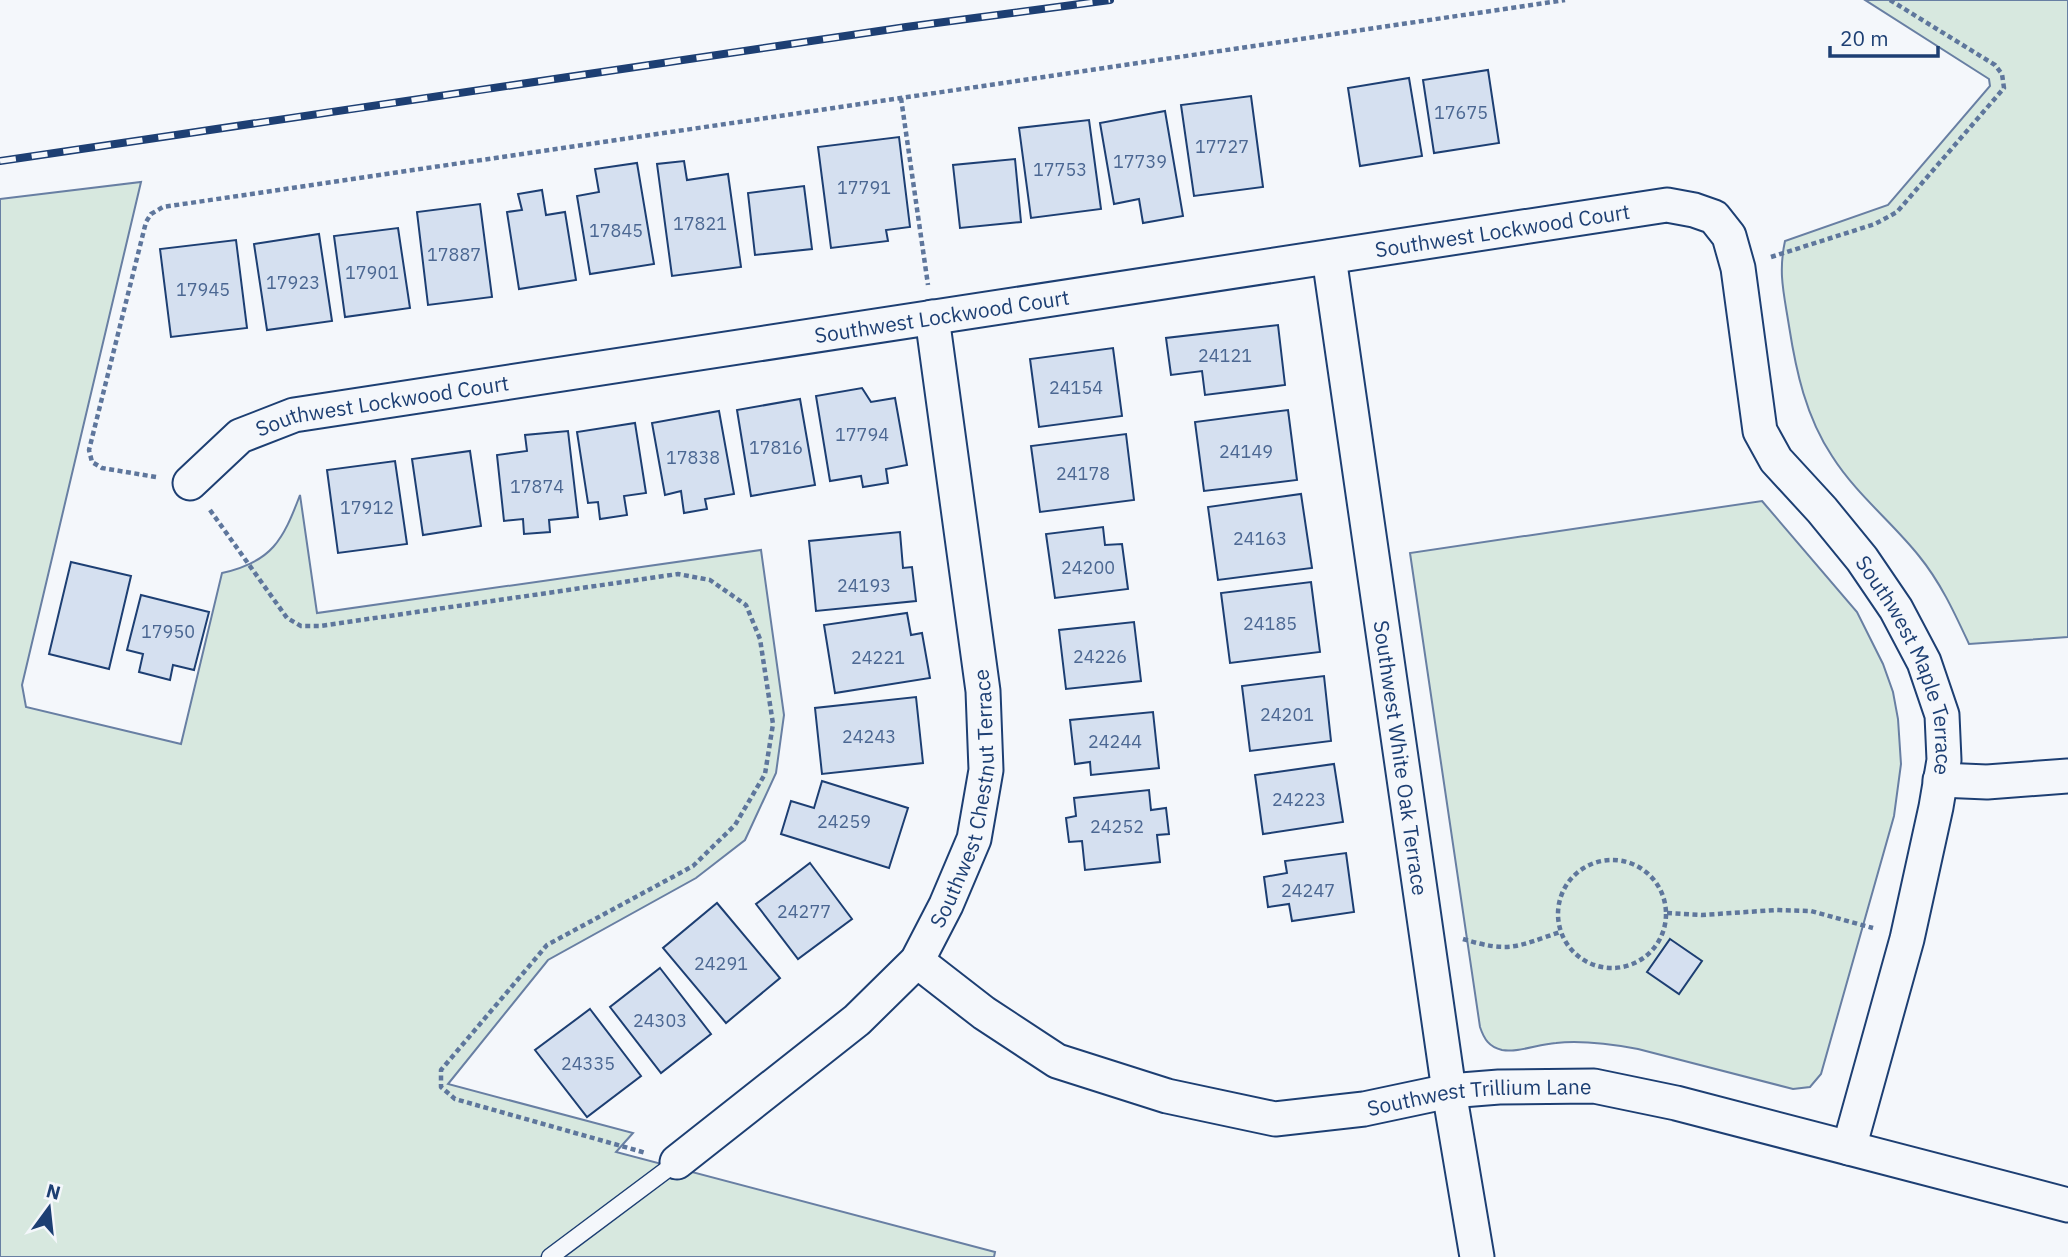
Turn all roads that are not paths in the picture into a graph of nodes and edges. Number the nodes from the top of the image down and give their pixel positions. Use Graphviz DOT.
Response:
graph roads {
  1 [pos="1714,217"];
  2 [pos="1329,257"];
  3 [pos="932,317"];
  4 [pos="190,483"];
  5 [pos="2068,776"];
  6 [pos="1940,780"];
  7 [pos="917,961"];
  8 [pos="1449,1091"];
  9 [pos="1849,1148"];
  10 [pos="677,1161"];
  11 [pos="2068,1205"];
  12 [pos="550,1257"];
  13 [pos="1477,1257"];
  1 -- 2 [label="street, Southwest Lockwood Court"];
  1 -- 6 [label="street, Southwest Maple Terrace"];
  2 -- 3 [label="street, Southwest Lockwood Court"];
  2 -- 8 [label="street, Southwest White Oak Terrace"];
  3 -- 4 [label="street, Southwest Lockwood Court"];
  3 -- 7 [label="street, Southwest Chestnut Terrace"];
  5 -- 6 [label="street"];
  6 -- 9 [label="street, Southwest Maple Terrace"];
  7 -- 8 [label="street, Southwest Trillium Lane"];
  7 -- 10 [label="street, Southwest Chestnut Terrace"];
  8 -- 9 [label="street, Southwest Trillium Lane"];
  8 -- 13 [label="street, Southwest White Oak Terrace"];
  9 -- 11 [label="street, Southwest Trillium Lane"];
  10 -- 12 [label="lane"];
}
